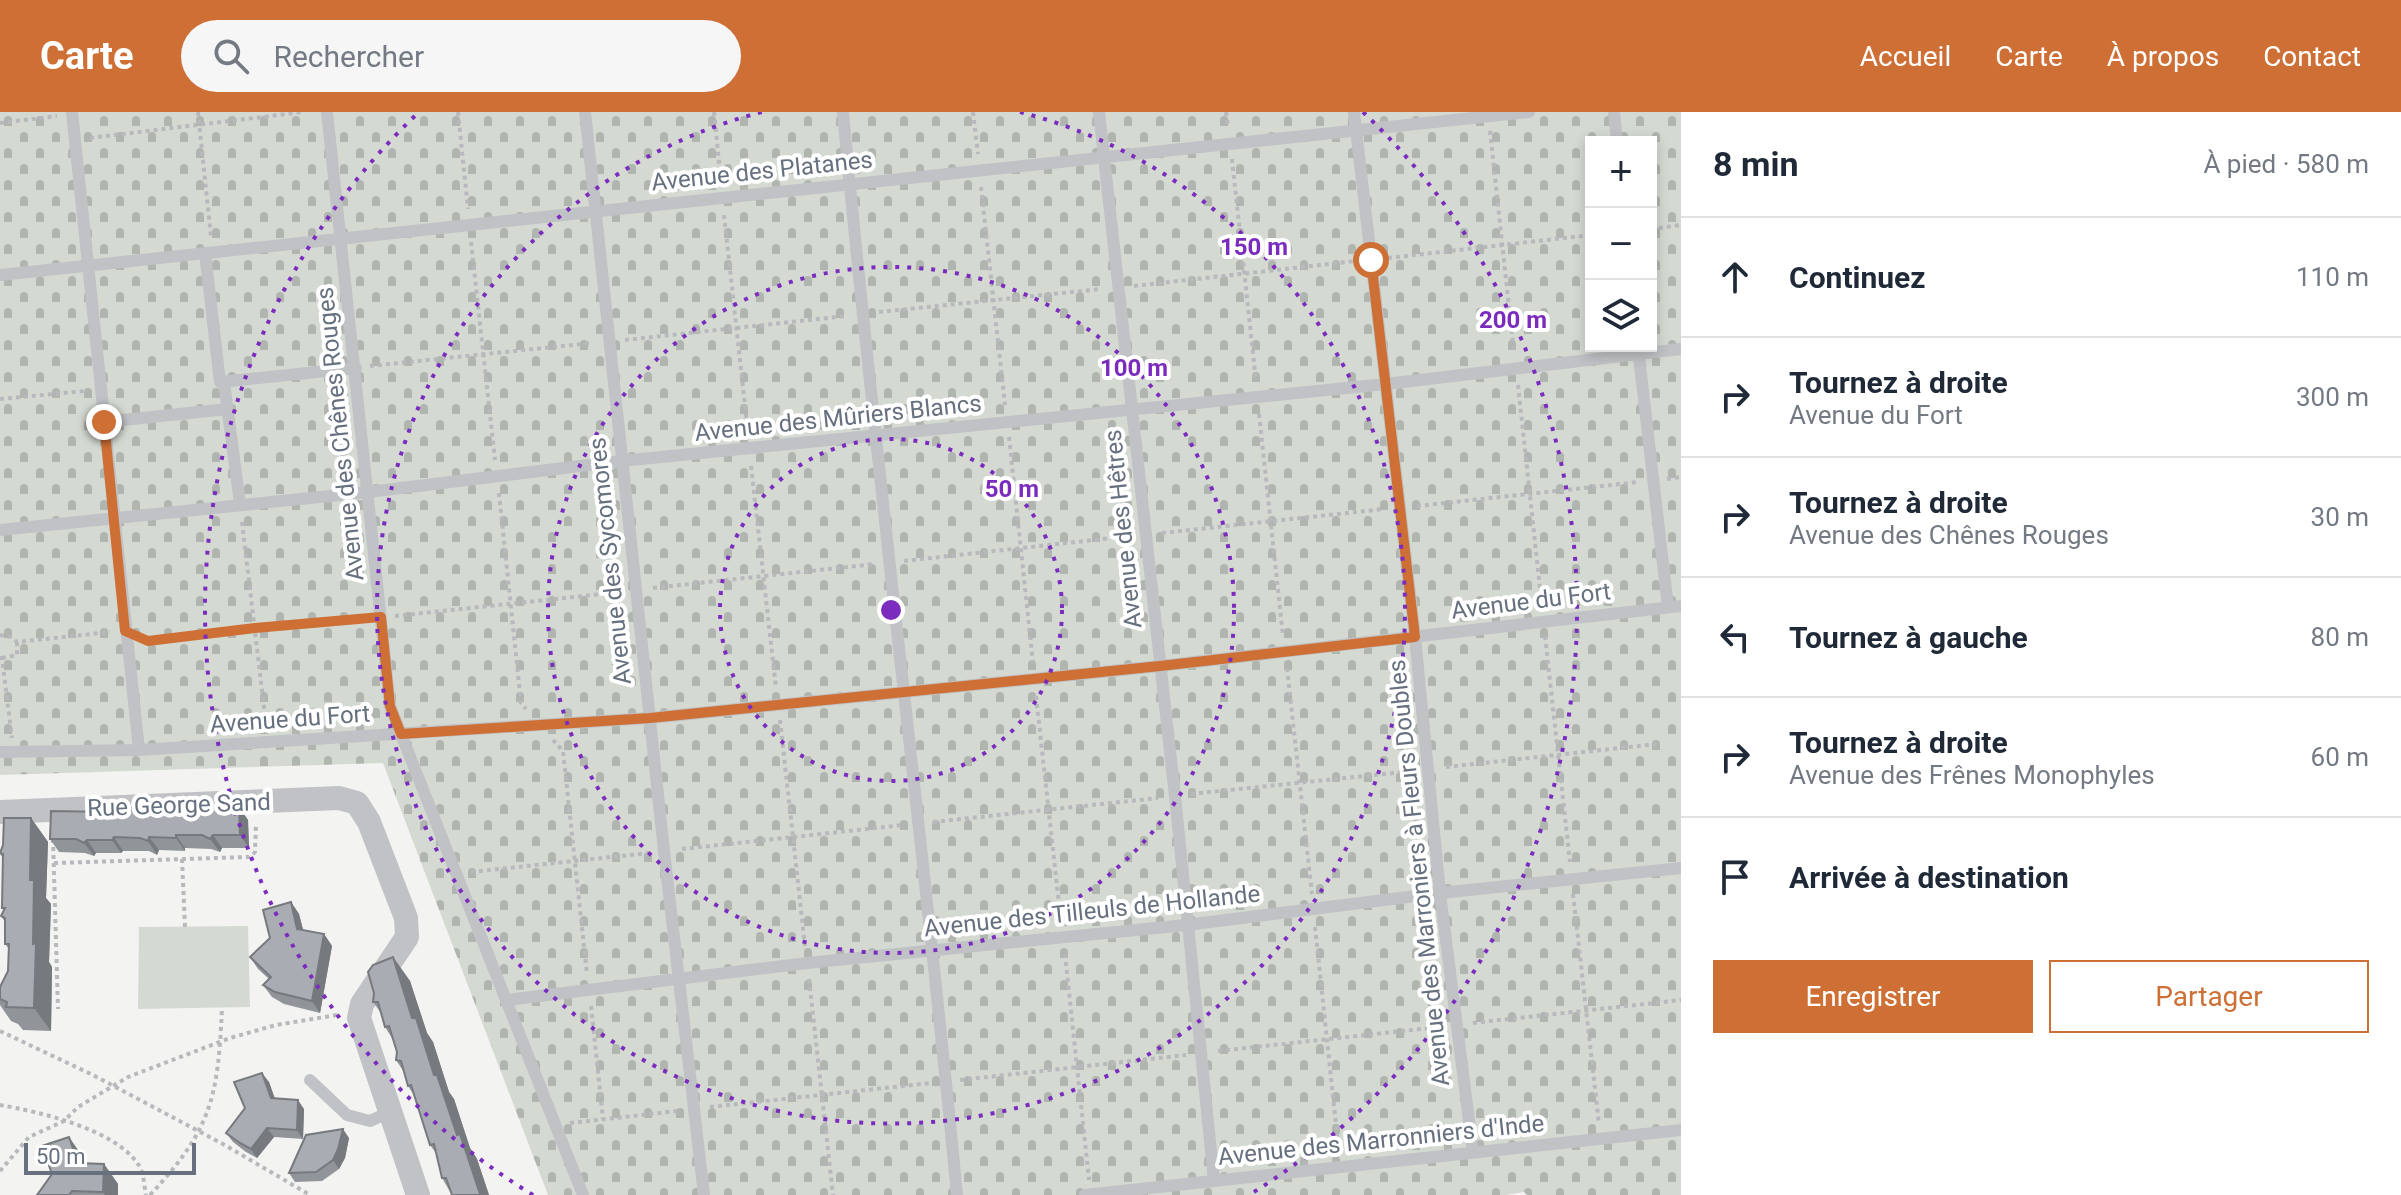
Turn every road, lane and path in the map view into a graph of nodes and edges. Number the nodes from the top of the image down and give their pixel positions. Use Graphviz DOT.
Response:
graph roads {
  1 [pos="198,112"];
  2 [pos="303,112"];
  3 [pos="327,112"];
  4 [pos="458,112"];
  5 [pos="585,112"];
  6 [pos="714,112"];
  7 [pos="843,112"];
  8 [pos="973,112"];
  9 [pos="1099,112"];
  10 [pos="1354,112"];
  11 [pos="1529,112"];
  12 [pos="1614,112"];
  13 [pos="72,113"];
  14 [pos="0,123"];
  15 [pos="199,125"];
  16 [pos="1356,130"];
  17 [pos="1616,136"];
  18 [pos="76,139"];
  19 [pos="1104,157"];
  20 [pos="980,170"];
  21 [pos="850,184"];
  22 [pos="722,198"];
  23 [pos="596,211"];
  24 [pos="470,225"];
  25 [pos="1681,225"];
  26 [pos="1657,228"];
  27 [pos="1585,236"];
  28 [pos="342,238"];
  29 [pos="209,253"];
  30 [pos="1371,260"];
  31 [pos="87,266"];
  32 [pos="0,275"];
  33 [pos="1119,287"];
  34 [pos="994,301"];
  35 [pos="864,314"];
  36 [pos="736,328"];
  37 [pos="609,341"];
  38 [pos="1681,349"];
  39 [pos="1657,350"];
  40 [pos="1623,352"];
  41 [pos="1638,352"];
  42 [pos="484,354"];
  43 [pos="356,368"];
  44 [pos="224,382"];
  45 [pos="1386,384"];
  46 [pos="100,389"];
  47 [pos="0,399"];
  48 [pos="227,409"];
  49 [pos="1133,409"];
  50 [pos="104,422"];
  51 [pos="1007,423"];
  52 [pos="878,437"];
  53 [pos="749,449"];
  54 [pos="621,461"];
  55 [pos="497,476"];
  56 [pos="1681,477"];
  57 [pos="1653,480"];
  58 [pos="369,492"];
  59 [pos="240,504"];
  60 [pos="1400,507"];
  61 [pos="114,517"];
  62 [pos="0,530"];
  63 [pos="1146,534"];
  64 [pos="1021,548"];
  65 [pos="890,562"];
  66 [pos="764,576"];
  67 [pos="636,590"];
  68 [pos="511,604"];
  69 [pos="1675,607"];
  70 [pos="381,617"];
  71 [pos="255,628"];
  72 [pos="125,631"];
  73 [pos="0,635"];
  74 [pos="1415,637"];
  75 [pos="17,642"];
  76 [pos="1,658"];
  77 [pos="1160,666"];
  78 [pos="1035,678"];
  79 [pos="903,692"];
  80 [pos="778,705"];
  81 [pos="650,718"];
  82 [pos="540,725"];
  83 [pos="401,734"];
  84 [pos="269,742"];
  85 [pos="1657,744"];
  86 [pos="139,750"];
  87 [pos="0,752"];
  88 [pos="14,752"];
  89 [pos="1428,769"];
  90 [pos="1175,796"];
  91 [pos="257,802"];
  92 [pos="52,810"];
  93 [pos="1049,810"];
  94 [pos="0,812"];
  95 [pos="919,824"];
  96 [pos="793,837"];
  97 [pos="664,851"];
  98 [pos="182,859"];
  99 [pos="575,861"];
  100 [pos="54,863"];
  101 [pos="1681,868"];
  102 [pos="457,873"];
  103 [pos="1440,893"];
  104 [pos="1186,925"];
  105 [pos="185,927"];
  106 [pos="1063,937"];
  107 [pos="934,950"];
  108 [pos="807,963"];
  109 [pos="679,979"];
  110 [pos="589,990"];
  111 [pos="507,1000"];
  112 [pos="1681,1000"];
  113 [pos="222,1008"];
  114 [pos="58,1009"];
  115 [pos="359,1018"];
  116 [pos="1457,1025"];
  117 [pos="0,1031"];
  118 [pos="221,1042"];
  119 [pos="1200,1053"];
  120 [pos="1077,1067"];
  121 [pos="310,1080"];
  122 [pos="946,1081"];
  123 [pos="113,1085"];
  124 [pos="822,1095"];
  125 [pos="0,1105"];
  126 [pos="693,1109"];
  127 [pos="392,1111"];
  128 [pos="603,1119"];
  129 [pos="64,1121"];
  130 [pos="556,1124"];
  131 [pos="1681,1130"];
  132 [pos="200,1132"];
  133 [pos="1473,1152"];
  134 [pos="0,1171"];
  135 [pos="1214,1181"];
  136 [pos="148,1195"];
  137 [pos="310,1195"];
  138 [pos="418,1195"];
  139 [pos="583,1195"];
  140 [pos="704,1195"];
  141 [pos="833,1195"];
  142 [pos="957,1195"];
  143 [pos="1088,1195"];
  1 -- 15 [label="path"];
  2 -- 15 [label="path"];
  3 -- 28 [label="lane, Avenue des Chênes Rouges"];
  4 -- 24 [label="path"];
  5 -- 23 [label="lane, Avenue des Sycomores"];
  6 -- 22 [label="path"];
  7 -- 21 [label="lane"];
  8 -- 20 [label="path"];
  9 -- 19 [label="lane, Avenue des Hêtres"];
  10 -- 16 [label="lane, Avenue des Marroniers à Fleurs Doubles"];
  11 -- 16 [label="lane, Avenue des Platanes"];
  12 -- 17 [label="lane"];
  13 -- 14 [label="path"];
  13 -- 18 [label="lane"];
  15 -- 18 [label="path"];
  15 -- 29 [label="path"];
  16 -- 19 [label="lane, Avenue des Platanes"];
  16 -- 30 [label="lane, Avenue des Marroniers à Fleurs Doubles"];
  18 -- 31 [label="lane"];
  19 -- 20 [label="lane, Avenue des Platanes"];
  19 -- 33 [label="lane, Avenue des Hêtres"];
  20 -- 21 [label="lane, Avenue des Platanes"];
  20 -- 34 [label="path"];
  21 -- 22 [label="lane, Avenue des Platanes"];
  21 -- 35 [label="lane"];
  22 -- 23 [label="lane, Avenue des Platanes"];
  22 -- 36 [label="path"];
  23 -- 24 [label="lane, Avenue des Platanes"];
  23 -- 37 [label="lane, Avenue des Sycomores"];
  24 -- 28 [label="lane, Avenue des Platanes"];
  24 -- 42 [label="path"];
  25 -- 26 [label="path"];
  27 -- 30 [label="path"];
  28 -- 29 [label="lane, Avenue des Platanes"];
  28 -- 43 [label="lane, Avenue des Chênes Rouges"];
  29 -- 31 [label="lane, Avenue des Platanes"];
  29 -- 44 [label="lane"];
  30 -- 33 [label="path"];
  30 -- 45 [label="lane, Avenue des Marroniers à Fleurs Doubles"];
  31 -- 32 [label="lane, Avenue des Platanes"];
  31 -- 46 [label="lane"];
  33 -- 34 [label="path"];
  33 -- 49 [label="lane, Avenue des Hêtres"];
  34 -- 35 [label="path"];
  34 -- 51 [label="path"];
  35 -- 36 [label="path"];
  35 -- 52 [label="lane"];
  36 -- 37 [label="path"];
  36 -- 53 [label="path"];
  37 -- 42 [label="path"];
  37 -- 54 [label="lane, Avenue des Sycomores"];
  38 -- 39 [label="lane, Avenue des Mûriers Blancs"];
  40 -- 45 [label="lane, Avenue des Mûriers Blancs"];
  41 -- 57 [label="lane"];
  42 -- 43 [label="path"];
  42 -- 55 [label="path"];
  43 -- 44 [label="lane"];
  43 -- 58 [label="lane, Avenue des Chênes Rouges"];
  44 -- 48 [label="lane"];
  45 -- 49 [label="lane, Avenue des Mûriers Blancs"];
  45 -- 60 [label="lane, Avenue des Marroniers à Fleurs Doubles"];
  46 -- 47 [label="path"];
  46 -- 50 [label="lane"];
  48 -- 50 [label="lane"];
  48 -- 59 [label="lane"];
  49 -- 51 [label="lane, Avenue des Mûriers Blancs"];
  49 -- 63 [label="lane, Avenue des Hêtres"];
  50 -- 61 [label="lane"];
  51 -- 52 [label="lane, Avenue des Mûriers Blancs"];
  51 -- 64 [label="path"];
  52 -- 53 [label="lane, Avenue des Mûriers Blancs"];
  52 -- 65 [label="lane"];
  53 -- 54 [label="lane, Avenue des Mûriers Blancs"];
  53 -- 66 [label="path"];
  54 -- 55 [label="lane, Avenue des Mûriers Blancs"];
  54 -- 67 [label="lane, Avenue des Sycomores"];
  55 -- 58 [label="lane, Avenue des Mûriers Blancs"];
  55 -- 68 [label="path"];
  56 -- 57 [label="path"];
  57 -- 60 [label="path"];
  57 -- 69 [label="lane"];
  58 -- 59 [label="lane, Avenue des Mûriers Blancs"];
  58 -- 70 [label="lane, Avenue des Chênes Rouges"];
  59 -- 61 [label="lane, Avenue des Mûriers Blancs"];
  59 -- 71 [label="path"];
  60 -- 63 [label="path"];
  60 -- 74 [label="lane, Avenue des Marroniers à Fleurs Doubles"];
  61 -- 62 [label="lane, Avenue des Mûriers Blancs"];
  61 -- 72 [label="lane"];
  63 -- 64 [label="path"];
  63 -- 77 [label="lane, Avenue des Hêtres"];
  64 -- 65 [label="path"];
  64 -- 78 [label="path"];
  65 -- 66 [label="path"];
  65 -- 79 [label="lane"];
  66 -- 67 [label="path"];
  66 -- 80 [label="path"];
  67 -- 68 [label="path"];
  67 -- 81 [label="lane, Avenue des Sycomores"];
  68 -- 70 [label="path"];
  68 -- 82 [label="path"];
  69 -- 74 [label="lane, Avenue du Fort"];
  70 -- 71 [label="path"];
  70 -- 83 [label="lane, Avenue des Chênes Rouges"];
  71 -- 72 [label="path"];
  71 -- 84 [label="path"];
  72 -- 75 [label="path"];
  72 -- 86 [label="lane"];
  73 -- 75 [label="path"];
  74 -- 77 [label="lane, Avenue du Fort"];
  74 -- 89 [label="lane, Avenue des Marroniers à Fleurs Doubles"];
  75 -- 76 [label="path"];
  76 -- 88 [label="path"];
  77 -- 78 [label="lane, Avenue du Fort"];
  77 -- 90 [label="lane, Avenue des Hêtres"];
  78 -- 79 [label="lane, Avenue du Fort"];
  78 -- 93 [label="path"];
  79 -- 80 [label="lane, Avenue du Fort"];
  79 -- 95 [label="lane"];
  80 -- 81 [label="lane, Avenue du Fort"];
  80 -- 96 [label="path"];
  81 -- 82 [label="lane, Avenue du Fort"];
  81 -- 97 [label="lane, Avenue des Sycomores"];
  82 -- 83 [label="lane, Avenue du Fort"];
  82 -- 99 [label="path"];
  83 -- 84 [label="lane, Avenue du Fort"];
  83 -- 102 [label="lane, Avenue des Chênes Rouges"];
  84 -- 86 [label="lane, Avenue du Fort"];
  85 -- 89 [label="path"];
  86 -- 88 [label="lane, Avenue du Fort"];
  87 -- 88 [label="lane, Avenue du Fort"];
  89 -- 90 [label="path"];
  89 -- 103 [label="lane, Avenue des Marroniers à Fleurs Doubles"];
  90 -- 93 [label="path"];
  90 -- 104 [label="lane, Avenue des Hêtres"];
  91 -- 92 [label="street, Rue George Sand"];
  91 -- 98 [label="path"];
  91 -- 115 [label="street, Rue George Sand"];
  92 -- 94 [label="street, Rue George Sand"];
  92 -- 100 [label="path"];
  93 -- 95 [label="path"];
  93 -- 106 [label="path"];
  95 -- 96 [label="path"];
  95 -- 107 [label="lane"];
  96 -- 97 [label="path"];
  96 -- 108 [label="path"];
  97 -- 99 [label="path"];
  97 -- 109 [label="lane, Avenue des Sycomores"];
  98 -- 100 [label="path"];
  98 -- 105 [label="path"];
  99 -- 102 [label="path"];
  99 -- 110 [label="path"];
  100 -- 114 [label="path"];
  101 -- 103 [label="lane, Avenue des Tilleuls de Hollande"];
  102 -- 111 [label="lane, Avenue des Chênes Rouges"];
  103 -- 104 [label="lane, Avenue des Tilleuls de Hollande"];
  103 -- 116 [label="lane, Avenue des Marroniers à Fleurs Doubles"];
  104 -- 106 [label="lane, Avenue des Tilleuls de Hollande"];
  104 -- 119 [label="lane, Avenue des Hêtres"];
  106 -- 107 [label="lane, Avenue des Tilleuls de Hollande"];
  106 -- 120 [label="path"];
  107 -- 108 [label="lane, Avenue des Tilleuls de Hollande"];
  107 -- 122 [label="lane"];
  108 -- 109 [label="lane, Avenue des Tilleuls de Hollande"];
  108 -- 124 [label="path"];
  109 -- 110 [label="lane, Avenue des Tilleuls de Hollande"];
  109 -- 126 [label="lane, Avenue des Sycomores"];
  110 -- 111 [label="lane, Avenue des Tilleuls de Hollande"];
  110 -- 128 [label="path"];
  111 -- 130 [label="lane, Avenue des Chênes Rouges"];
  112 -- 116 [label="path"];
  113 -- 118 [label="path"];
  115 -- 118 [label="path"];
  115 -- 127 [label="street"];
  116 -- 119 [label="path"];
  116 -- 133 [label="lane, Avenue des Marroniers à Fleurs Doubles"];
  117 -- 123 [label="path"];
  118 -- 123 [label="path"];
  118 -- 132 [label="path"];
  119 -- 120 [label="path"];
  119 -- 135 [label="lane, Avenue des Hêtres"];
  120 -- 122 [label="path"];
  120 -- 143 [label="path"];
  121 -- 127 [label="lane"];
  122 -- 124 [label="path"];
  122 -- 142 [label="lane"];
  123 -- 129 [label="path"];
  123 -- 132 [label="path"];
  124 -- 126 [label="path"];
  124 -- 141 [label="path"];
  125 -- 129 [label="path"];
  126 -- 128 [label="path"];
  126 -- 140 [label="lane, Avenue des Sycomores"];
  127 -- 138 [label="street"];
  128 -- 130 [label="path"];
  129 -- 134 [label="path"];
  129 -- 136 [label="path"];
  130 -- 139 [label="lane, Avenue des Chênes Rouges"];
  131 -- 133 [label="lane, Avenue des Marronniers d'Inde"];
  132 -- 136 [label="path"];
  132 -- 137 [label="path"];
  133 -- 135 [label="lane, Avenue des Marronniers d'Inde"];
  135 -- 143 [label="lane, Avenue des Marronniers d'Inde"];
}
